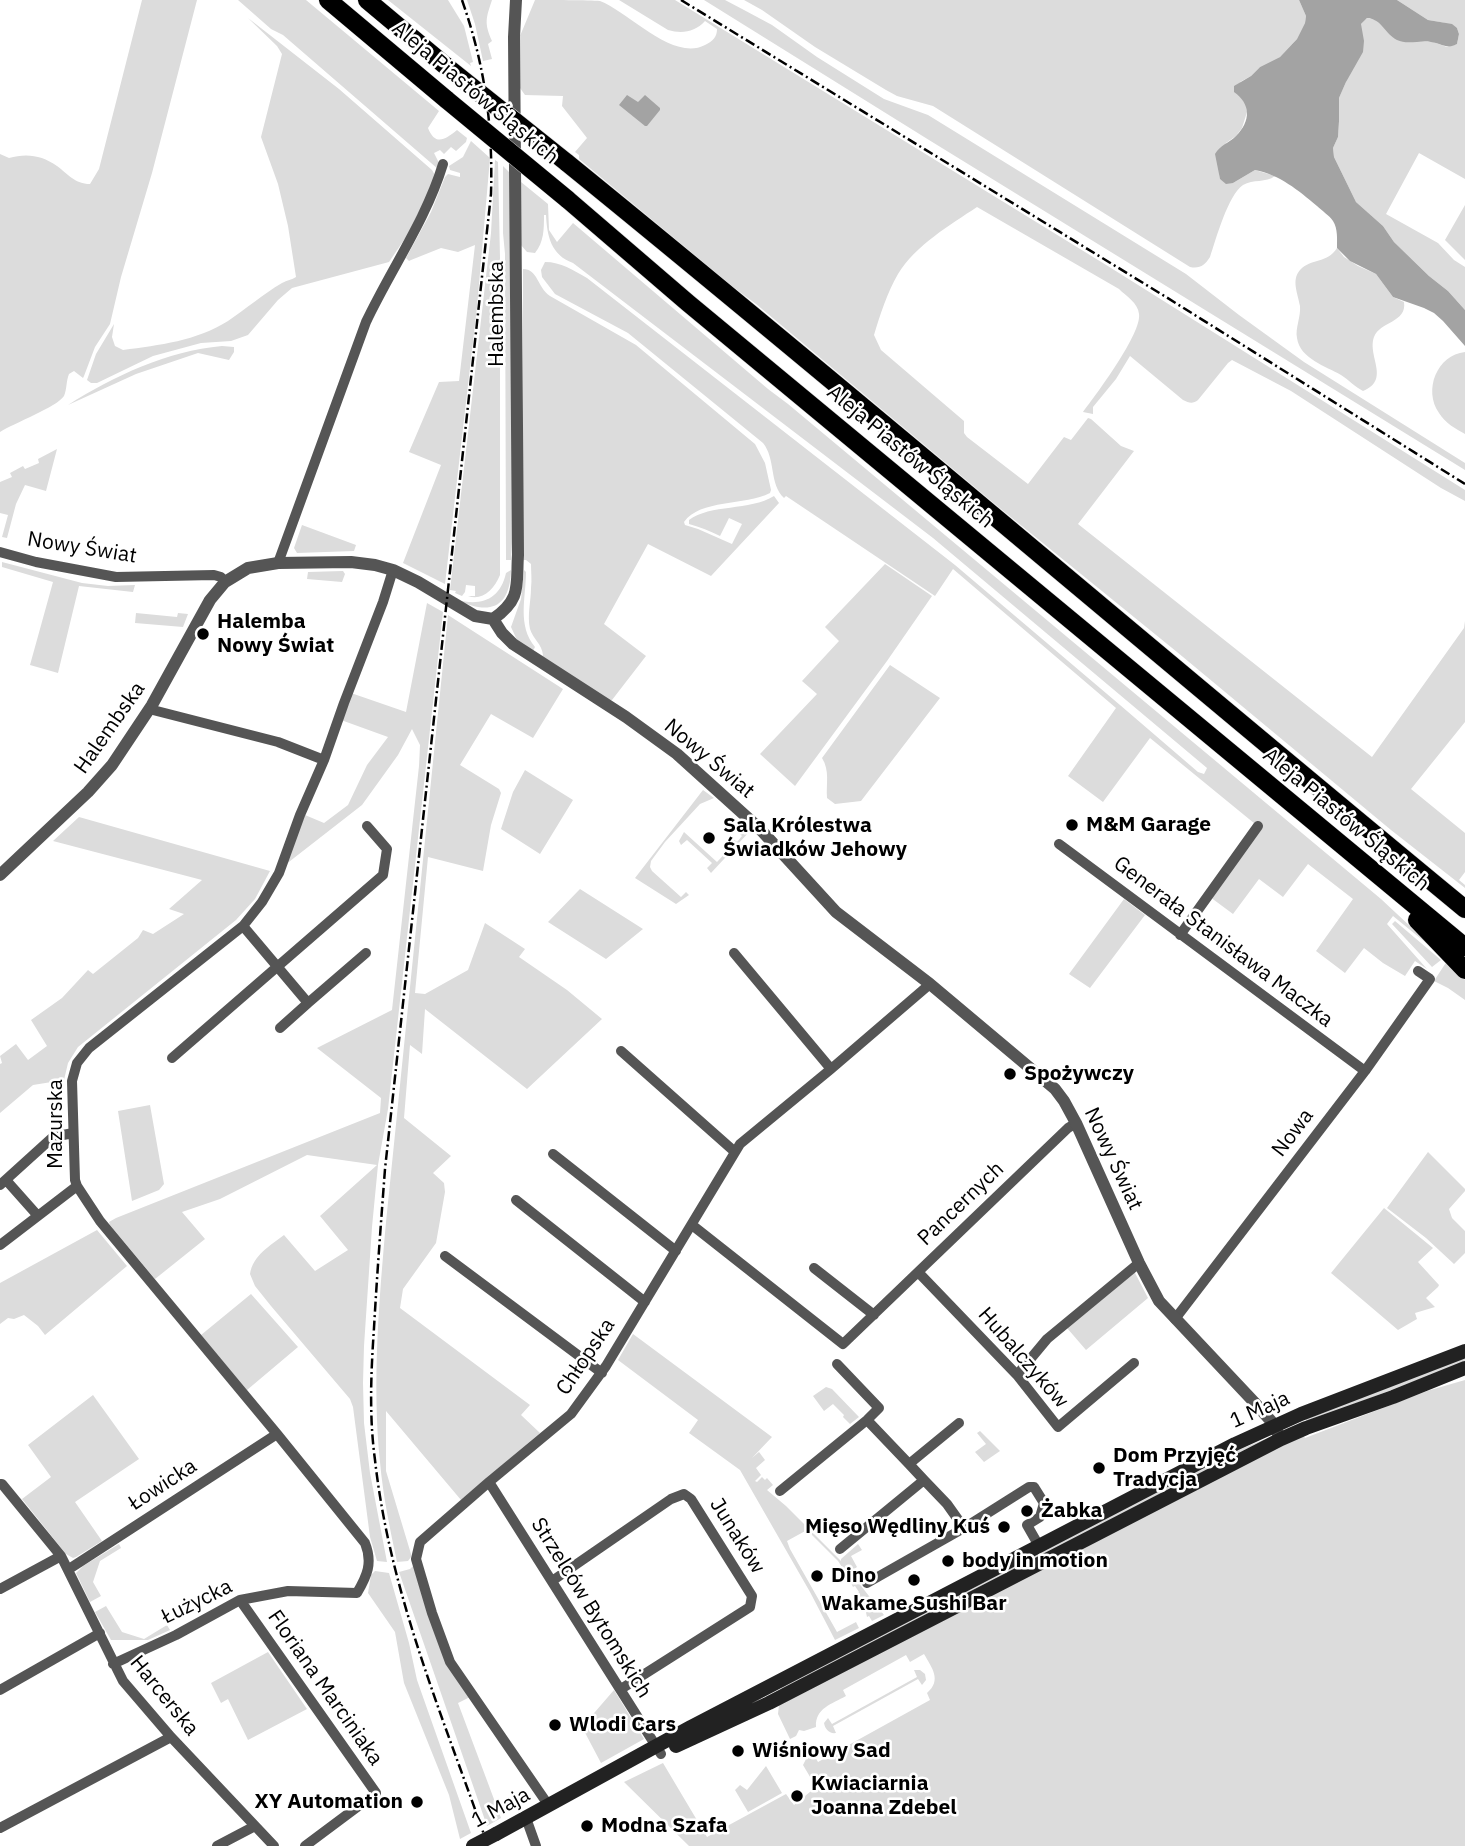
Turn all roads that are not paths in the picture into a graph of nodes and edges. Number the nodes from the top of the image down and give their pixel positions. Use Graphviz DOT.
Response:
graph roads {
  1 [pos="328,0"];
  2 [pos="367,0"];
  3 [pos="516,0"];
  4 [pos="443,164"];
  5 [pos="0,552"];
  6 [pos="278,564"];
  7 [pos="393,570"];
  8 [pos="225,582"];
  9 [pos="494,619"];
  10 [pos="149,709"];
  11 [pos="324,760"];
  12 [pos="367,826"];
  13 [pos="1258,827"];
  14 [pos="1383,842"];
  15 [pos="1059,844"];
  16 [pos="1367,867"];
  17 [pos="0,875"];
  18 [pos="1465,897"];
  19 [pos="1465,909"];
  20 [pos="243,926"];
  21 [pos="1180,935"];
  22 [pos="1465,947"];
  23 [pos="366,953"];
  24 [pos="734,953"];
  25 [pos="278,967"];
  26 [pos="1465,970"];
  27 [pos="1418,971"];
  28 [pos="930,984"];
  29 [pos="308,1003"];
  30 [pos="280,1028"];
  31 [pos="621,1051"];
  32 [pos="172,1058"];
  33 [pos="831,1069"];
  34 [pos="1365,1071"];
  35 [pos="1076,1123"];
  36 [pos="73,1133"];
  37 [pos="735,1152"];
  38 [pos="553,1154"];
  39 [pos="3,1182"];
  40 [pos="77,1186"];
  41 [pos="516,1200"];
  42 [pos="38,1216"];
  43 [pos="692,1226"];
  44 [pos="0,1245"];
  45 [pos="676,1251"];
  46 [pos="445,1255"];
  47 [pos="1139,1263"];
  48 [pos="814,1268"];
  49 [pos="918,1272"];
  50 [pos="645,1302"];
  51 [pos="874,1315"];
  52 [pos="1175,1319"];
  53 [pos="1465,1351"];
  54 [pos="1134,1363"];
  55 [pos="837,1364"];
  56 [pos="1465,1368"];
  57 [pos="601,1373"];
  58 [pos="1017,1375"];
  59 [pos="867,1420"];
  60 [pos="959,1423"];
  61 [pos="1277,1432"];
  62 [pos="277,1434"];
  63 [pos="909,1464"];
  64 [pos="924,1480"];
  65 [pos="489,1482"];
  66 [pos="1,1484"];
  67 [pos="779,1491"];
  68 [pos="964,1528"];
  69 [pos="1039,1546"];
  70 [pos="841,1549"];
  71 [pos="61,1556"];
  72 [pos="368,1567"];
  73 [pos="69,1569"];
  74 [pos="552,1581"];
  75 [pos="867,1583"];
  76 [pos="0,1589"];
  77 [pos="240,1600"];
  78 [pos="100,1633"];
  79 [pos="113,1664"];
  80 [pos="621,1689"];
  81 [pos="0,1690"];
  82 [pos="746,1699"];
  83 [pos="769,1703"];
  84 [pos="171,1737"];
  85 [pos="658,1750"];
  86 [pos="549,1806"];
  87 [pos="526,1818"];
  88 [pos="255,1826"];
  89 [pos="0,1828"];
  90 [pos="217,1846"];
  91 [pos="274,1846"];
  92 [pos="305,1846"];
  93 [pos="473,1846"];
  94 [pos="536,1846"];
  1 -- 16 [label="highway, Aleja Piastów Śląskich, bridge"];
  2 -- 14 [label="highway, Aleja Piastów Śląskich, bridge"];
  3 -- 9 [label="street, Halembska"];
  4 -- 6 [label="street"];
  5 -- 8 [label="street, Nowy Świat"];
  6 -- 7 [label="street"];
  6 -- 8 [label="street"];
  7 -- 9 [label="street"];
  7 -- 11 [label="street, Mazurska"];
  8 -- 10 [label="street, Halembska"];
  9 -- 28 [label="street, Nowy Świat"];
  10 -- 11 [label="street"];
  10 -- 17 [label="street, Halembska"];
  11 -- 20 [label="street, Mazurska"];
  12 -- 25 [label="street"];
  13 -- 21 [label="street"];
  14 -- 18 [label="highway"];
  14 -- 19 [label="highway, Aleja Piastów Śląskich"];
  15 -- 21 [label="street, Generała Stanisława Maczka"];
  16 -- 22 [label="highway, Aleja Piastów Śląskich"];
  16 -- 26 [label="highway"];
  20 -- 25 [label="street"];
  20 -- 36 [label="street, Mazurska"];
  21 -- 34 [label="street, Generała Stanisława Maczka"];
  23 -- 29 [label="street"];
  24 -- 33 [label="street"];
  25 -- 29 [label="street"];
  25 -- 32 [label="street"];
  27 -- 34 [label="street, Nowa"];
  28 -- 33 [label="street, Chłopska"];
  28 -- 35 [label="street, Nowy Świat"];
  29 -- 30 [label="street"];
  31 -- 37 [label="street"];
  33 -- 37 [label="street, Chłopska"];
  34 -- 52 [label="street, Nowa"];
  35 -- 47 [label="street, Nowy Świat"];
  35 -- 49 [label="street, Pancernych"];
  36 -- 39 [label="street"];
  36 -- 40 [label="street, Mazurska"];
  37 -- 43 [label="street, Chłopska"];
  38 -- 45 [label="street"];
  39 -- 42 [label="street"];
  40 -- 42 [label="street"];
  40 -- 62 [label="street, Mazurska"];
  41 -- 50 [label="street"];
  42 -- 44 [label="street"];
  43 -- 45 [label="street, Chłopska"];
  43 -- 51 [label="street, Pancernych"];
  45 -- 50 [label="street, Chłopska"];
  46 -- 57 [label="street"];
  47 -- 52 [label="street, Nowy Świat"];
  47 -- 58 [label="street"];
  48 -- 51 [label="street"];
  49 -- 51 [label="street, Pancernych"];
  49 -- 58 [label="street, Hubalczyków"];
  50 -- 57 [label="street, Chłopska"];
  52 -- 61 [label="street, Nowy Świat"];
  53 -- 61 [label="main road, 1 Maja"];
  54 -- 58 [label="street, Hubalczyków"];
  55 -- 59 [label="street"];
  56 -- 61 [label="main road, 1 Maja"];
  57 -- 65 [label="street, Chłopska"];
  59 -- 63 [label="street"];
  59 -- 67 [label="street"];
  60 -- 63 [label="street"];
  61 -- 69 [label="main road, 1 Maja"];
  61 -- 83 [label="main road, 1 Maja"];
  62 -- 72 [label="street, Mazurska"];
  62 -- 73 [label="street, Łowicka"];
  63 -- 64 [label="street"];
  64 -- 68 [label="street"];
  64 -- 70 [label="street"];
  65 -- 74 [label="street, Strzelców Bytomskich"];
  65 -- 86 [label="street, Chłopska"];
  66 -- 71 [label="street, Harcerska"];
  68 -- 69 [label="street"];
  68 -- 75 [label="street"];
  69 -- 82 [label="main road, 1 Maja"];
  71 -- 73 [label="street, Harcerska"];
  71 -- 76 [label="street"];
  72 -- 77 [label="street, Łużycka"];
  73 -- 78 [label="street, Harcerska"];
  74 -- 80 [label="street, Strzelców Bytomskich"];
  74 -- 80 [label="street, Junaków"];
  77 -- 79 [label="street, Łużycka"];
  77 -- 92 [label="street, Floriana Marciniaka"];
  78 -- 79 [label="street, Harcerska"];
  78 -- 81 [label="street"];
  79 -- 84 [label="street, Harcerska"];
  80 -- 85 [label="street, Strzelców Bytomskich"];
  82 -- 83 [label="main road"];
  82 -- 85 [label="main road, 1 Maja"];
  83 -- 85 [label="main road, 1 Maja"];
  84 -- 88 [label="street, Harcerska"];
  84 -- 89 [label="street"];
  85 -- 86 [label="main road, 1 Maja"];
  86 -- 87 [label="main road, 1 Maja"];
  87 -- 93 [label="main road, 1 Maja, bridge"];
  87 -- 94 [label="street"];
  88 -- 90 [label="street"];
  88 -- 91 [label="street, Harcerska"];
}
